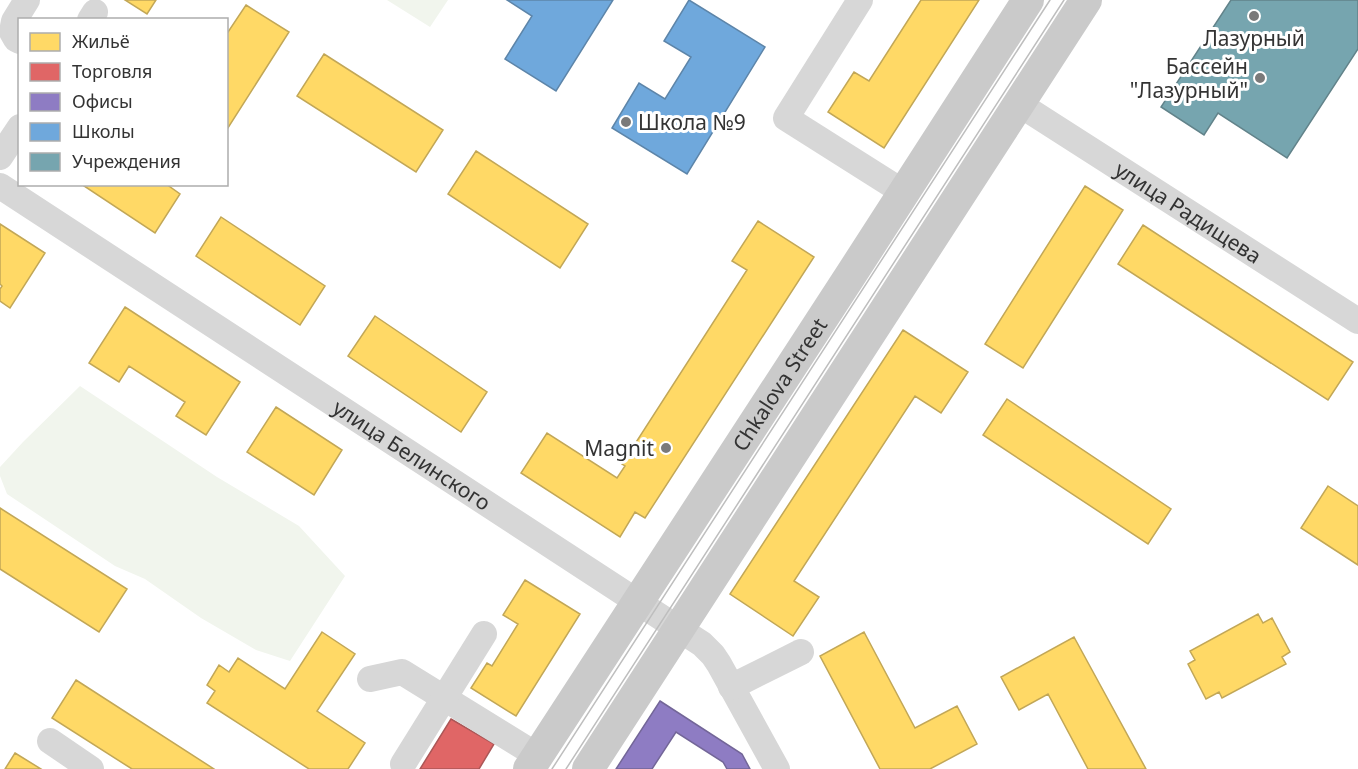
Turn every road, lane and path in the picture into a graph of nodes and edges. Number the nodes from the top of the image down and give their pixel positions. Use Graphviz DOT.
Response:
graph roads {
  1 [pos="27,0"];
  2 [pos="860,0"];
  3 [pos="1028,0"];
  4 [pos="1086,0"];
  5 [pos="10,33"];
  6 [pos="1019,104"];
  7 [pos="18,130"];
  8 [pos="0,157"];
  9 [pos="0,186"];
  10 [pos="903,192"];
  11 [pos="1358,321"];
  12 [pos="638,602"];
  13 [pos="679,629"];
  14 [pos="484,634"];
  15 [pos="801,652"];
  16 [pos="370,679"];
  17 [pos="731,687"];
  18 [pos="444,698"];
  19 [pos="50,741"];
  20 [pos="534,763"];
  21 [pos="403,764"];
  22 [pos="91,769"];
  23 [pos="588,769"];
  24 [pos="777,769"];
  1 -- 5 [label="street"];
  2 -- 10 [label="street"];
  3 -- 10 [label="main road, Chkalova Street"];
  4 -- 6 [label="main road"];
  6 -- 11 [label="street, улица Радищева"];
  6 -- 13 [label="main road"];
  7 -- 8 [label="street"];
  9 -- 12 [label="street, улица Белинского"];
  10 -- 12 [label="main road, Chkalova Street"];
  12 -- 13 [label="street, улица Белинского"];
  12 -- 20 [label="main road, Chkalova Street"];
  13 -- 17 [label="street, улица Белинского"];
  13 -- 23 [label="main road"];
  14 -- 18 [label="street"];
  15 -- 17 [label="street"];
  16 -- 18 [label="street"];
  17 -- 24 [label="street, улица Белинского"];
  18 -- 20 [label="street"];
  18 -- 21 [label="street"];
  19 -- 22 [label="street"];
}
